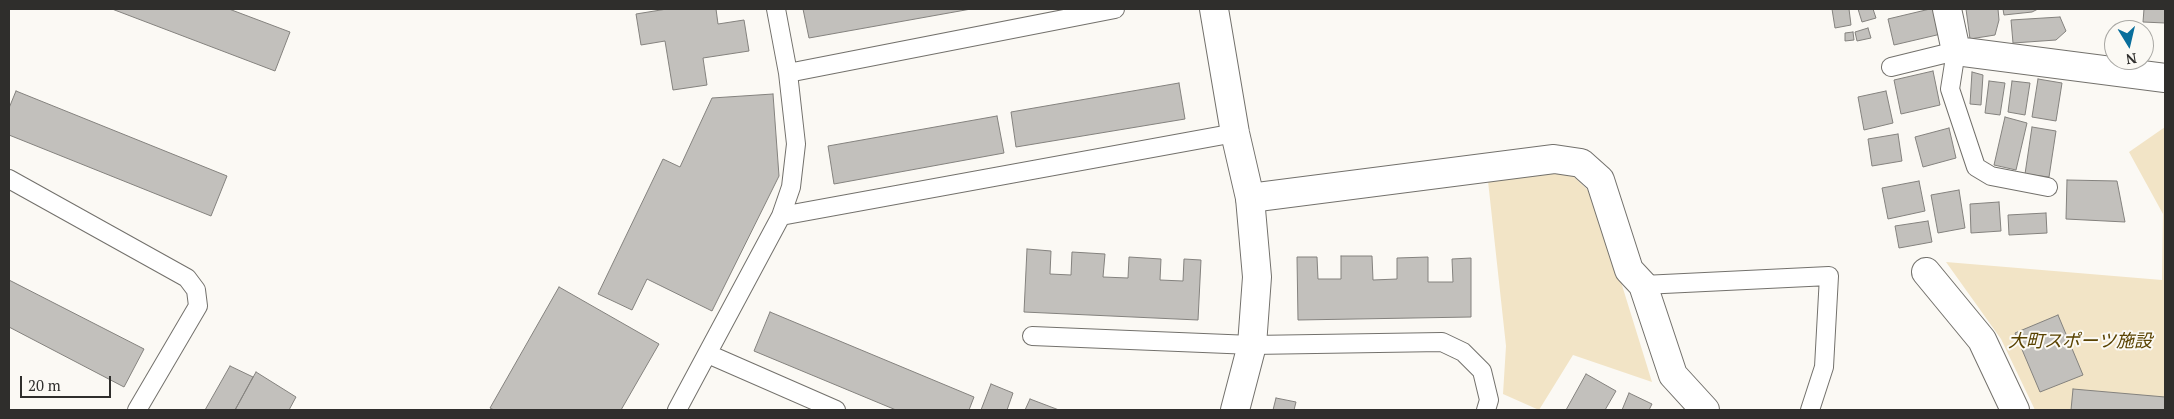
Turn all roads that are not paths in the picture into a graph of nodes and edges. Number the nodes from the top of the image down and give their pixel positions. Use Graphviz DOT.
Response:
graph roads {
  1 [pos="776,9"];
  2 [pos="1115,9"];
  3 [pos="1214,9"];
  4 [pos="1947,9"];
  5 [pos="1956,51"];
  6 [pos="1891,67"];
  7 [pos="788,73"];
  8 [pos="2165,78"];
  9 [pos="1235,133"];
  10 [pos="9,180"];
  11 [pos="2048,187"];
  12 [pos="1250,198"];
  13 [pos="781,216"];
  14 [pos="1926,272"];
  15 [pos="1643,285"];
  16 [pos="1032,336"];
  17 [pos="1252,344"];
  18 [pos="708,354"];
  19 [pos="137,410"];
  20 [pos="677,410"];
  21 [pos="836,410"];
  22 [pos="1235,410"];
  23 [pos="1486,410"];
  24 [pos="1705,410"];
  25 [pos="1810,410"];
  26 [pos="2015,410"];
  1 -- 7 [label="lane"];
  2 -- 7 [label="lane"];
  3 -- 9 [label="street"];
  4 -- 5 [label="street"];
  5 -- 6 [label="lane"];
  5 -- 8 [label="street"];
  5 -- 11 [label="lane"];
  7 -- 13 [label="lane"];
  9 -- 12 [label="street"];
  9 -- 13 [label="lane"];
  10 -- 19 [label="lane"];
  12 -- 15 [label="street"];
  12 -- 17 [label="street"];
  13 -- 18 [label="lane"];
  14 -- 26 [label="street"];
  15 -- 24 [label="street"];
  15 -- 25 [label="lane"];
  16 -- 17 [label="lane"];
  17 -- 22 [label="street"];
  17 -- 23 [label="lane"];
  18 -- 20 [label="lane"];
  18 -- 21 [label="lane"];
}
